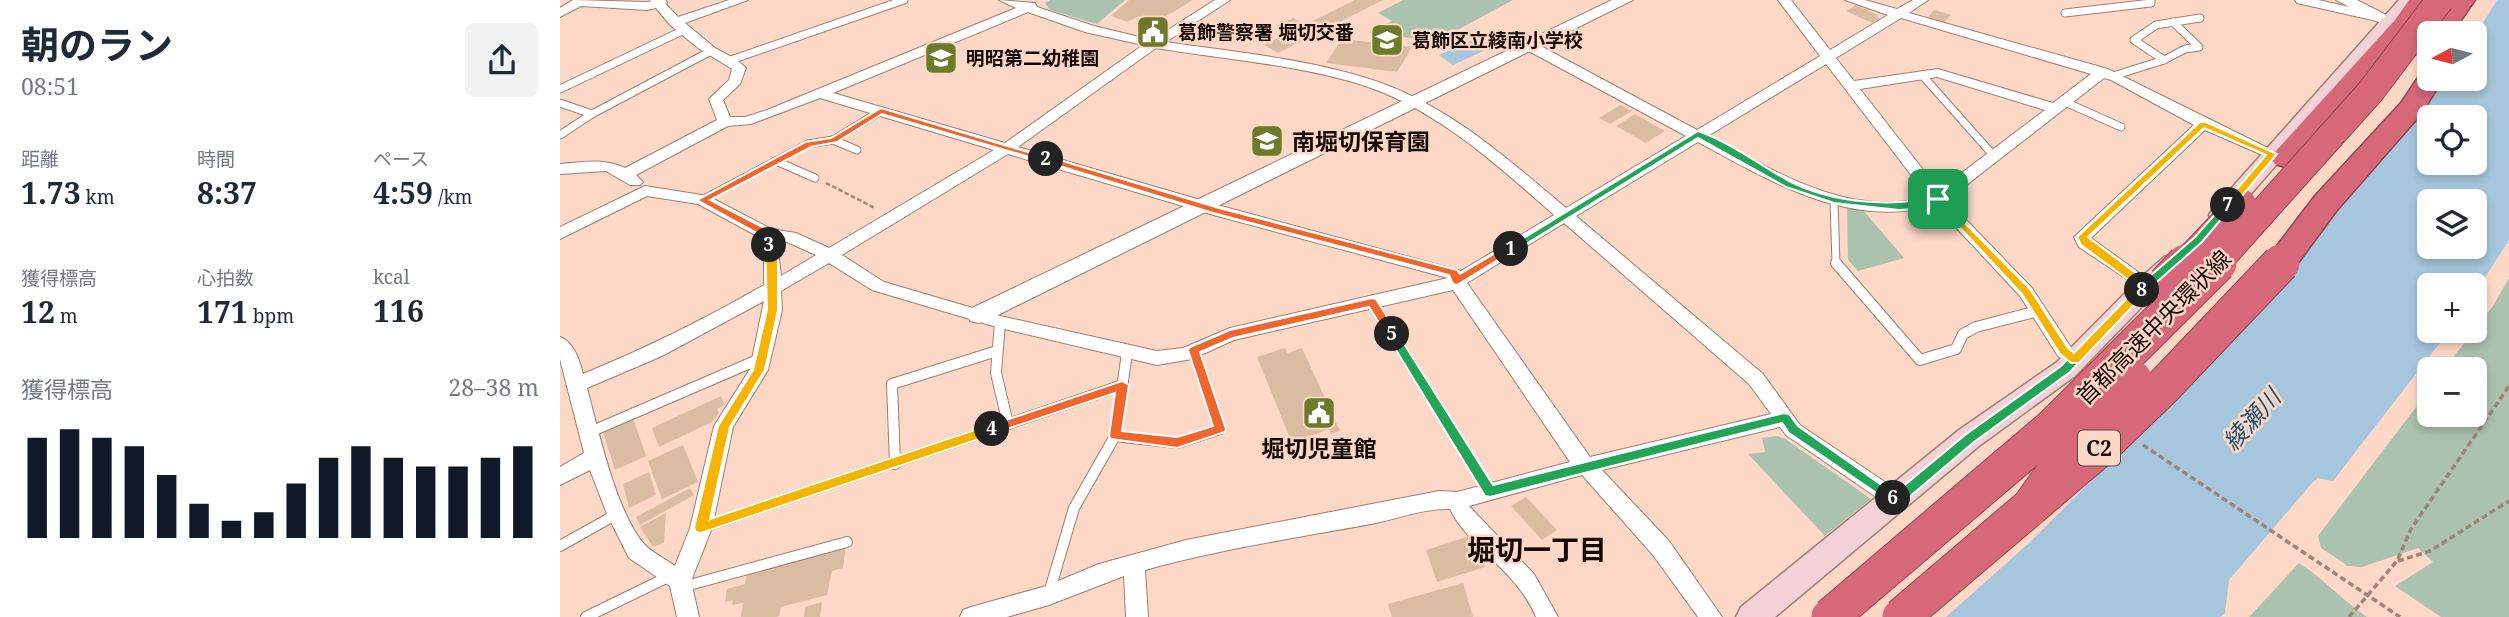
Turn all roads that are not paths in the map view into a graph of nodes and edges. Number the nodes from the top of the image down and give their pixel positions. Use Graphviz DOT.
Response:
graph roads {
  1 [pos="742,0"];
  2 [pos="904,0"];
  3 [pos="1005,0"];
  4 [pos="1224,0"];
  5 [pos="1621,0"];
  6 [pos="1784,0"];
  7 [pos="1851,0"];
  8 [pos="1922,0"];
  9 [pos="2151,0"];
  10 [pos="2301,0"];
  11 [pos="2344,0"];
  12 [pos="2408,0"];
  13 [pos="2421,0"];
  14 [pos="2440,0"];
  15 [pos="2449,0"];
  16 [pos="2463,0"];
  17 [pos="2481,0"];
  18 [pos="580,1"];
  19 [pos="659,1"];
  20 [pos="1033,4"];
  21 [pos="560,13"];
  22 [pos="1900,13"];
  23 [pos="2065,13"];
  24 [pos="2200,18"];
  25 [pos="2385,20"];
  26 [pos="2448,21"];
  27 [pos="2468,21"];
  28 [pos="2174,22"];
  29 [pos="680,26"];
  30 [pos="1154,44"];
  31 [pos="1530,46"];
  32 [pos="710,51"];
  33 [pos="1827,58"];
  34 [pos="731,60"];
  35 [pos="2164,60"];
  36 [pos="2108,74"];
  37 [pos="1922,75"];
  38 [pos="1849,86"];
  39 [pos="2417,86"];
  40 [pos="560,89"];
  41 [pos="821,94"];
  42 [pos="1413,102"];
  43 [pos="560,103"];
  44 [pos="2060,105"];
  45 [pos="881,111"];
  46 [pos="592,114"];
  47 [pos="725,122"];
  48 [pos="2203,124"];
  49 [pos="2121,127"];
  50 [pos="1698,134"];
  51 [pos="560,135"];
  52 [pos="833,140"];
  53 [pos="1009,148"];
  54 [pos="857,150"];
  55 [pos="2272,154"];
  56 [pos="1993,155"];
  57 [pos="776,161"];
  58 [pos="560,169"];
  59 [pos="626,174"];
  60 [pos="815,178"];
  61 [pos="645,191"];
  62 [pos="1938,199"];
  63 [pos="702,200"];
  64 [pos="1834,200"];
  65 [pos="1202,206"];
  66 [pos="1564,217"];
  67 [pos="560,234"];
  68 [pos="766,234"];
  69 [pos="2199,240"];
  70 [pos="830,255"];
  71 [pos="1457,281"];
  72 [pos="2146,286"];
  73 [pos="774,288"];
  74 [pos="1372,302"];
  75 [pos="2038,311"];
  76 [pos="978,315"];
  77 [pos="1000,322"];
  78 [pos="560,344"];
  79 [pos="1194,350"];
  80 [pos="997,351"];
  81 [pos="1127,353"];
  82 [pos="762,358"];
  83 [pos="2075,360"];
  84 [pos="577,384"];
  85 [pos="1122,385"];
  86 [pos="1784,418"];
  87 [pos="1008,424"];
  88 [pos="590,432"];
  89 [pos="1115,436"];
  90 [pos="596,457"];
  91 [pos="895,464"];
  92 [pos="1585,466"];
  93 [pos="560,477"];
  94 [pos="1490,492"];
  95 [pos="1896,500"];
  96 [pos="1457,501"];
  97 [pos="617,514"];
  98 [pos="701,528"];
  99 [pos="846,542"];
  100 [pos="560,546"];
  101 [pos="1896,562"];
  102 [pos="1134,564"];
  103 [pos="678,581"];
  104 [pos="1035,604"];
  105 [pos="586,617"];
  106 [pos="688,617"];
  107 [pos="971,617"];
  108 [pos="1137,617"];
  109 [pos="1547,617"];
  110 [pos="1711,617"];
  111 [pos="1752,617"];
  112 [pos="1830,617"];
  113 [pos="1901,617"];
  1 -- 29 [label="street"];
  2 -- 34 [label="lane"];
  3 -- 20 [label="street"];
  4 -- 30 [label="street"];
  5 -- 31 [label="street"];
  6 -- 33 [label="street"];
  7 -- 22 [label="street"];
  8 -- 22 [label="street"];
  9 -- 23 [label="lane"];
  10 -- 25 [label="street"];
  11 -- 25 [label="street"];
  12 -- 25 [label="main road"];
  13 -- 101 [label="highway, bridge"];
  14 -- 101 [label="highway, 首都高速中央環状線 / C2, bridge"];
  15 -- 69 [label="main road"];
  16 -- 26 [label="highway"];
  17 -- 27 [label="highway"];
  18 -- 19 [label="street"];
  18 -- 21 [label="street"];
  19 -- 29 [label="street"];
  20 -- 30 [label="street"];
  20 -- 41 [label="street"];
  22 -- 33 [label="street"];
  22 -- 36 [label="street"];
  24 -- 28 [label="lane"];
  25 -- 55 [label="main road"];
  28 -- 35 [label="lane"];
  28 -- 35 [label="lane"];
  29 -- 32 [label="street"];
  29 -- 40 [label="lane"];
  30 -- 42 [label="street"];
  30 -- 53 [label="street"];
  31 -- 42 [label="street"];
  31 -- 50 [label="street"];
  32 -- 34 [label="street"];
  32 -- 46 [label="lane"];
  33 -- 38 [label="street"];
  33 -- 50 [label="street"];
  34 -- 47 [label="street"];
  35 -- 36 [label="lane"];
  36 -- 44 [label="street"];
  36 -- 48 [label="street"];
  37 -- 38 [label="street"];
  37 -- 44 [label="street"];
  37 -- 56 [label="lane"];
  38 -- 62 [label="street"];
  39 -- 113 [label="highway, 首都高速中央環状線 / C2, bridge"];
  41 -- 45 [label="street"];
  41 -- 47 [label="street"];
  42 -- 65 [label="street"];
  42 -- 66 [label="street"];
  43 -- 46 [label="lane"];
  44 -- 49 [label="lane"];
  44 -- 56 [label="street"];
  45 -- 52 [label="lane"];
  45 -- 53 [label="street"];
  46 -- 51 [label="lane"];
  47 -- 59 [label="street"];
  48 -- 55 [label="street"];
  48 -- 72 [label="street"];
  50 -- 64 [label="street"];
  50 -- 66 [label="street"];
  52 -- 54 [label="lane"];
  52 -- 57 [label="lane"];
  53 -- 65 [label="street"];
  53 -- 70 [label="street"];
  55 -- 69 [label="main road"];
  56 -- 62 [label="street"];
  57 -- 60 [label="lane"];
  57 -- 63 [label="lane"];
  58 -- 59 [label="street"];
  59 -- 61 [label="street"];
  61 -- 63 [label="street"];
  61 -- 67 [label="street"];
  62 -- 64 [label="street"];
  62 -- 75 [label="street"];
  63 -- 68 [label="street"];
  64 -- 75 [label="lane"];
  65 -- 71 [label="street"];
  65 -- 76 [label="street"];
  66 -- 71 [label="street"];
  66 -- 86 [label="street"];
  68 -- 70 [label="street"];
  68 -- 73 [label="street"];
  69 -- 72 [label="main road"];
  70 -- 73 [label="street"];
  70 -- 76 [label="street"];
  71 -- 74 [label="street"];
  71 -- 92 [label="street"];
  72 -- 83 [label="main road"];
  73 -- 82 [label="street"];
  73 -- 84 [label="street"];
  74 -- 79 [label="street"];
  74 -- 94 [label="lane"];
  75 -- 83 [label="street"];
  76 -- 77 [label="street"];
  77 -- 80 [label="lane"];
  77 -- 81 [label="street"];
  78 -- 84 [label="street"];
  79 -- 81 [label="street"];
  79 -- 89 [label="lane"];
  80 -- 87 [label="lane"];
  80 -- 91 [label="lane"];
  81 -- 85 [label="lane"];
  82 -- 88 [label="lane"];
  82 -- 98 [label="street"];
  83 -- 95 [label="main road"];
  84 -- 88 [label="street"];
  85 -- 87 [label="lane"];
  85 -- 89 [label="lane"];
  86 -- 92 [label="street"];
  86 -- 95 [label="street"];
  87 -- 91 [label="lane"];
  88 -- 90 [label="street"];
  89 -- 104 [label="lane"];
  90 -- 93 [label="street"];
  90 -- 97 [label="street"];
  91 -- 98 [label="lane"];
  92 -- 94 [label="street"];
  92 -- 110 [label="street"];
  94 -- 96 [label="street"];
  95 -- 111 [label="main road"];
  96 -- 102 [label="street"];
  96 -- 109 [label="street"];
  97 -- 100 [label="lane"];
  97 -- 103 [label="street"];
  98 -- 103 [label="street"];
  99 -- 103 [label="lane"];
  101 -- 112 [label="highway, 首都高速中央環状線 / C2, bridge"];
  102 -- 104 [label="street"];
  102 -- 108 [label="street"];
  103 -- 105 [label="lane"];
  103 -- 106 [label="street"];
  104 -- 107 [label="street"];
}
